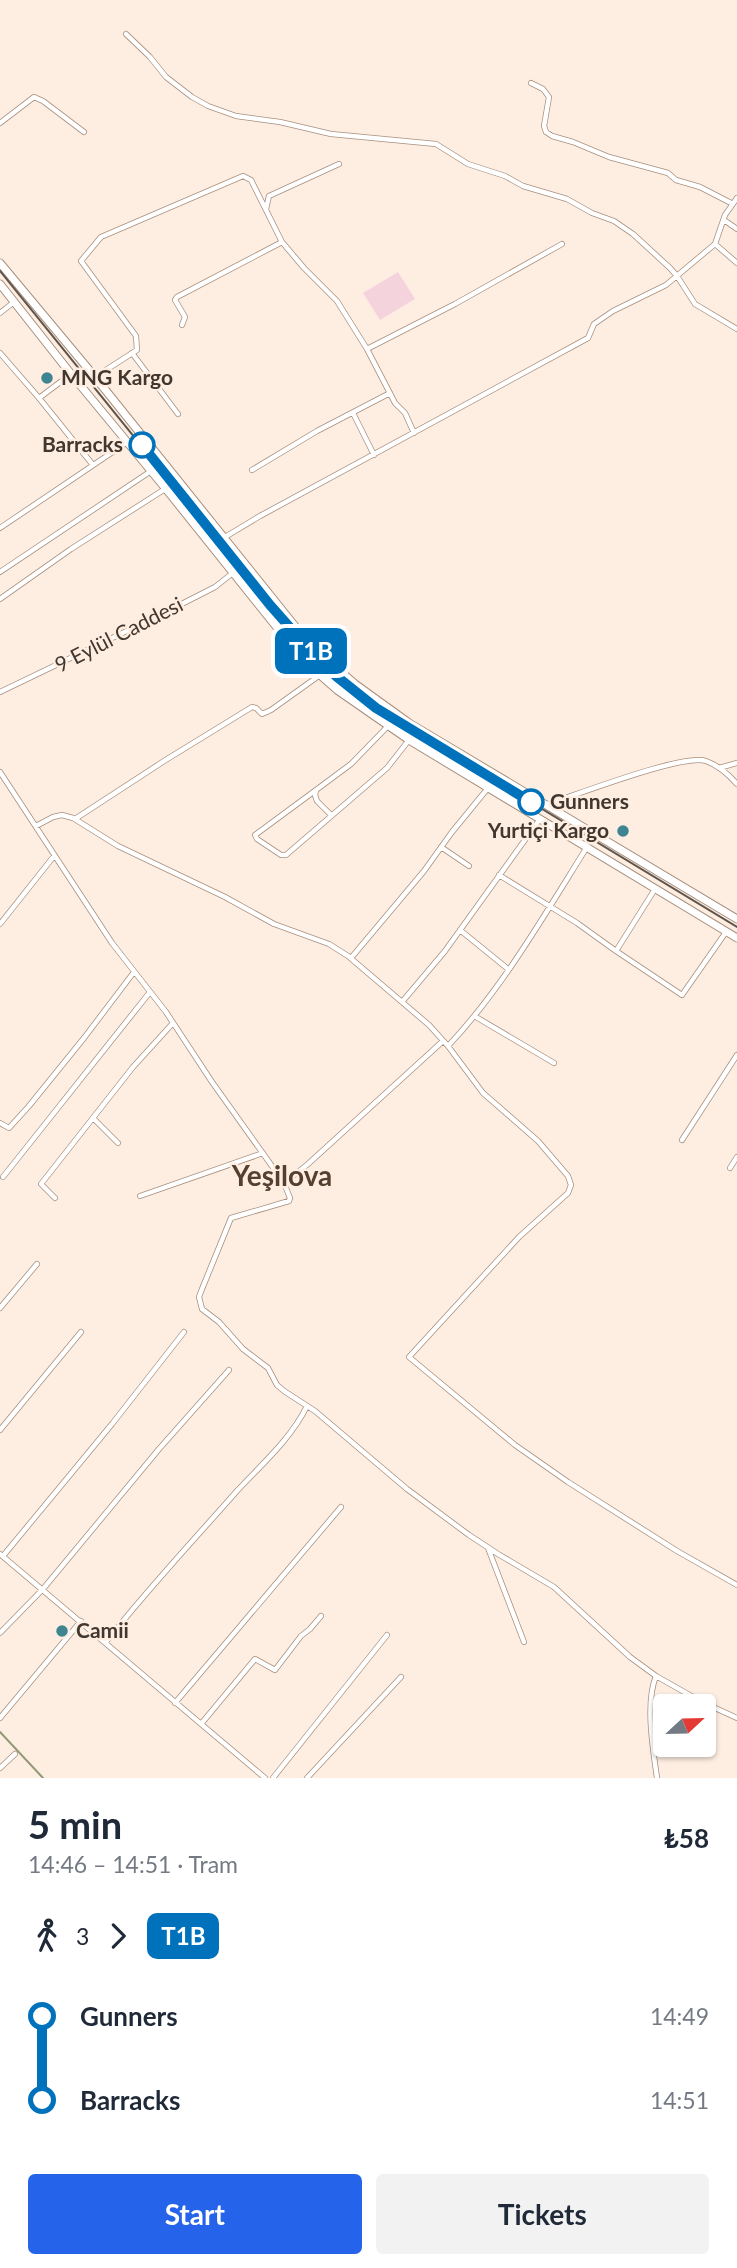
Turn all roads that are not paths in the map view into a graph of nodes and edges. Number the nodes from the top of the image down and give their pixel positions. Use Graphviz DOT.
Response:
graph roads {
  1 [pos="126,34"];
  2 [pos="531,83"];
  3 [pos="0,123"];
  4 [pos="84,132"];
  5 [pos="339,164"];
  6 [pos="735,201"];
  7 [pos="266,210"];
  8 [pos="724,220"];
  9 [pos="737,229"];
  10 [pos="282,242"];
  11 [pos="562,244"];
  12 [pos="715,244"];
  13 [pos="0,263"];
  14 [pos="737,263"];
  15 [pos="677,276"];
  16 [pos="0,284"];
  17 [pos="15,302"];
  18 [pos="0,313"];
  19 [pos="182,325"];
  20 [pos="737,329"];
  21 [pos="367,349"];
  22 [pos="0,353"];
  23 [pos="132,353"];
  24 [pos="71,374"];
  25 [pos="95,377"];
  26 [pos="390,393"];
  27 [pos="39,398"];
  28 [pos="353,413"];
  29 [pos="178,414"];
  30 [pos="414,433"];
  31 [pos="126,443"];
  32 [pos="374,455"];
  33 [pos="93,465"];
  34 [pos="252,470"];
  35 [pos="151,471"];
  36 [pos="166,488"];
  37 [pos="0,528"];
  38 [pos="225,537"];
  39 [pos="0,572"];
  40 [pos="234,572"];
  41 [pos="0,599"];
  42 [pos="320,675"];
  43 [pos="0,692"];
  44 [pos="388,726"];
  45 [pos="409,740"];
  46 [pos="737,763"];
  47 [pos="718,768"];
  48 [pos="0,772"];
  49 [pos="737,784"];
  50 [pos="488,788"];
  51 [pos="316,790"];
  52 [pos="548,804"];
  53 [pos="331,815"];
  54 [pos="75,819"];
  55 [pos="540,819"];
  56 [pos="36,826"];
  57 [pos="441,847"];
  58 [pos="587,847"];
  59 [pos="54,856"];
  60 [pos="469,866"];
  61 [pos="499,875"];
  62 [pos="656,888"];
  63 [pos="550,907"];
  64 [pos="737,919"];
  65 [pos="0,924"];
  66 [pos="460,930"];
  67 [pos="726,931"];
  68 [pos="737,937"];
  69 [pos="616,951"];
  70 [pos="351,958"];
  71 [pos="508,969"];
  72 [pos="134,972"];
  73 [pos="150,992"];
  74 [pos="402,1002"];
  75 [pos="476,1017"];
  76 [pos="173,1023"];
  77 [pos="443,1041"];
  78 [pos="448,1046"];
  79 [pos="737,1055"];
  80 [pos="554,1063"];
  81 [pos="93,1118"];
  82 [pos="0,1123"];
  83 [pos="682,1140"];
  84 [pos="118,1143"];
  85 [pos="263,1153"];
  86 [pos="737,1157"];
  87 [pos="730,1168"];
  88 [pos="3,1177"];
  89 [pos="284,1183"];
  90 [pos="140,1196"];
  91 [pos="55,1198"];
  92 [pos="37,1264"];
  93 [pos="0,1308"];
  94 [pos="81,1332"];
  95 [pos="184,1332"];
  96 [pos="229,1370"];
  97 [pos="307,1406"];
  98 [pos="0,1430"];
  99 [pos="341,1507"];
  100 [pos="488,1548"];
  101 [pos="1,1555"];
  102 [pos="737,1585"];
  103 [pos="43,1589"];
  104 [pos="321,1616"];
  105 [pos="81,1621"];
  106 [pos="0,1633"];
  107 [pos="387,1635"];
  108 [pos="106,1642"];
  109 [pos="524,1642"];
  110 [pos="656,1675"];
  111 [pos="401,1677"];
  112 [pos="175,1703"];
  113 [pos="0,1718"];
  114 [pos="737,1718"];
  115 [pos="201,1724"];
  116 [pos="15,1754"];
  117 [pos="0,1768"];
  118 [pos="265,1778"];
  119 [pos="273,1778"];
  120 [pos="307,1778"];
  121 [pos="657,1778"];
  1 -- 15 [label="street"];
  2 -- 6 [label="street"];
  3 -- 4 [label="street"];
  5 -- 7 [label="street"];
  6 -- 8 [label="street"];
  7 -- 10 [label="street"];
  7 -- 23 [label="street"];
  8 -- 9 [label="street"];
  8 -- 12 [label="street"];
  10 -- 19 [label="street"];
  10 -- 21 [label="street"];
  11 -- 21 [label="street"];
  12 -- 14 [label="street"];
  12 -- 15 [label="street"];
  13 -- 25 [label="main road"];
  15 -- 20 [label="street"];
  15 -- 30 [label="street"];
  16 -- 17 [label="main road"];
  17 -- 18 [label="street"];
  17 -- 24 [label="main road"];
  21 -- 26 [label="street"];
  22 -- 27 [label="street"];
  23 -- 25 [label="street"];
  23 -- 29 [label="street"];
  24 -- 27 [label="street"];
  24 -- 31 [label="main road"];
  25 -- 38 [label="main road"];
  26 -- 28 [label="street"];
  26 -- 30 [label="street"];
  27 -- 33 [label="street"];
  28 -- 32 [label="street"];
  28 -- 34 [label="street"];
  30 -- 32 [label="street"];
  31 -- 33 [label="street"];
  31 -- 35 [label="main road"];
  32 -- 38 [label="street"];
  33 -- 37 [label="street"];
  35 -- 36 [label="main road"];
  35 -- 39 [label="street"];
  36 -- 40 [label="main road"];
  36 -- 41 [label="street"];
  38 -- 52 [label="main road"];
  40 -- 42 [label="main road"];
  40 -- 43 [label="street, 9 Eylül Caddesi"];
  42 -- 44 [label="main road"];
  42 -- 54 [label="street"];
  44 -- 45 [label="main road"];
  44 -- 51 [label="street"];
  45 -- 50 [label="main road"];
  45 -- 53 [label="street"];
  46 -- 47 [label="street"];
  47 -- 49 [label="street"];
  47 -- 52 [label="street"];
  48 -- 56 [label="street"];
  50 -- 55 [label="main road"];
  50 -- 57 [label="street"];
  51 -- 53 [label="street"];
  51 -- 53 [label="street"];
  52 -- 64 [label="main road"];
  54 -- 56 [label="street"];
  54 -- 70 [label="street"];
  55 -- 58 [label="main road"];
  55 -- 61 [label="street"];
  56 -- 59 [label="street"];
  57 -- 60 [label="street"];
  57 -- 70 [label="street"];
  58 -- 62 [label="main road"];
  58 -- 63 [label="street"];
  59 -- 65 [label="street"];
  59 -- 72 [label="street"];
  61 -- 63 [label="street"];
  61 -- 66 [label="street"];
  62 -- 67 [label="main road"];
  62 -- 69 [label="street"];
  63 -- 69 [label="street"];
  63 -- 71 [label="street"];
  66 -- 71 [label="street"];
  66 -- 74 [label="street"];
  67 -- 68 [label="main road"];
  67 -- 69 [label="street"];
  70 -- 74 [label="street"];
  71 -- 75 [label="street"];
  72 -- 73 [label="street"];
  72 -- 82 [label="street"];
  73 -- 76 [label="street"];
  73 -- 88 [label="street"];
  74 -- 77 [label="street"];
  75 -- 78 [label="street"];
  75 -- 80 [label="street"];
  76 -- 81 [label="street"];
  76 -- 85 [label="street"];
  77 -- 78 [label="street"];
  77 -- 89 [label="street"];
  78 -- 102 [label="street"];
  79 -- 83 [label="street"];
  81 -- 84 [label="street"];
  81 -- 91 [label="street"];
  85 -- 89 [label="street"];
  85 -- 90 [label="street"];
  86 -- 87 [label="street"];
  89 -- 97 [label="street"];
  92 -- 93 [label="street"];
  94 -- 98 [label="street"];
  95 -- 101 [label="street"];
  96 -- 103 [label="street"];
  97 -- 100 [label="street"];
  97 -- 108 [label="street"];
  99 -- 112 [label="street"];
  100 -- 109 [label="street"];
  100 -- 110 [label="street"];
  101 -- 103 [label="street"];
  103 -- 105 [label="street"];
  103 -- 106 [label="street"];
  104 -- 115 [label="street"];
  105 -- 108 [label="street"];
  105 -- 113 [label="street"];
  107 -- 119 [label="street"];
  108 -- 112 [label="street"];
  110 -- 114 [label="street"];
  110 -- 121 [label="street"];
  111 -- 120 [label="street"];
  112 -- 115 [label="street"];
  115 -- 118 [label="street"];
  116 -- 117 [label="street"];
}
